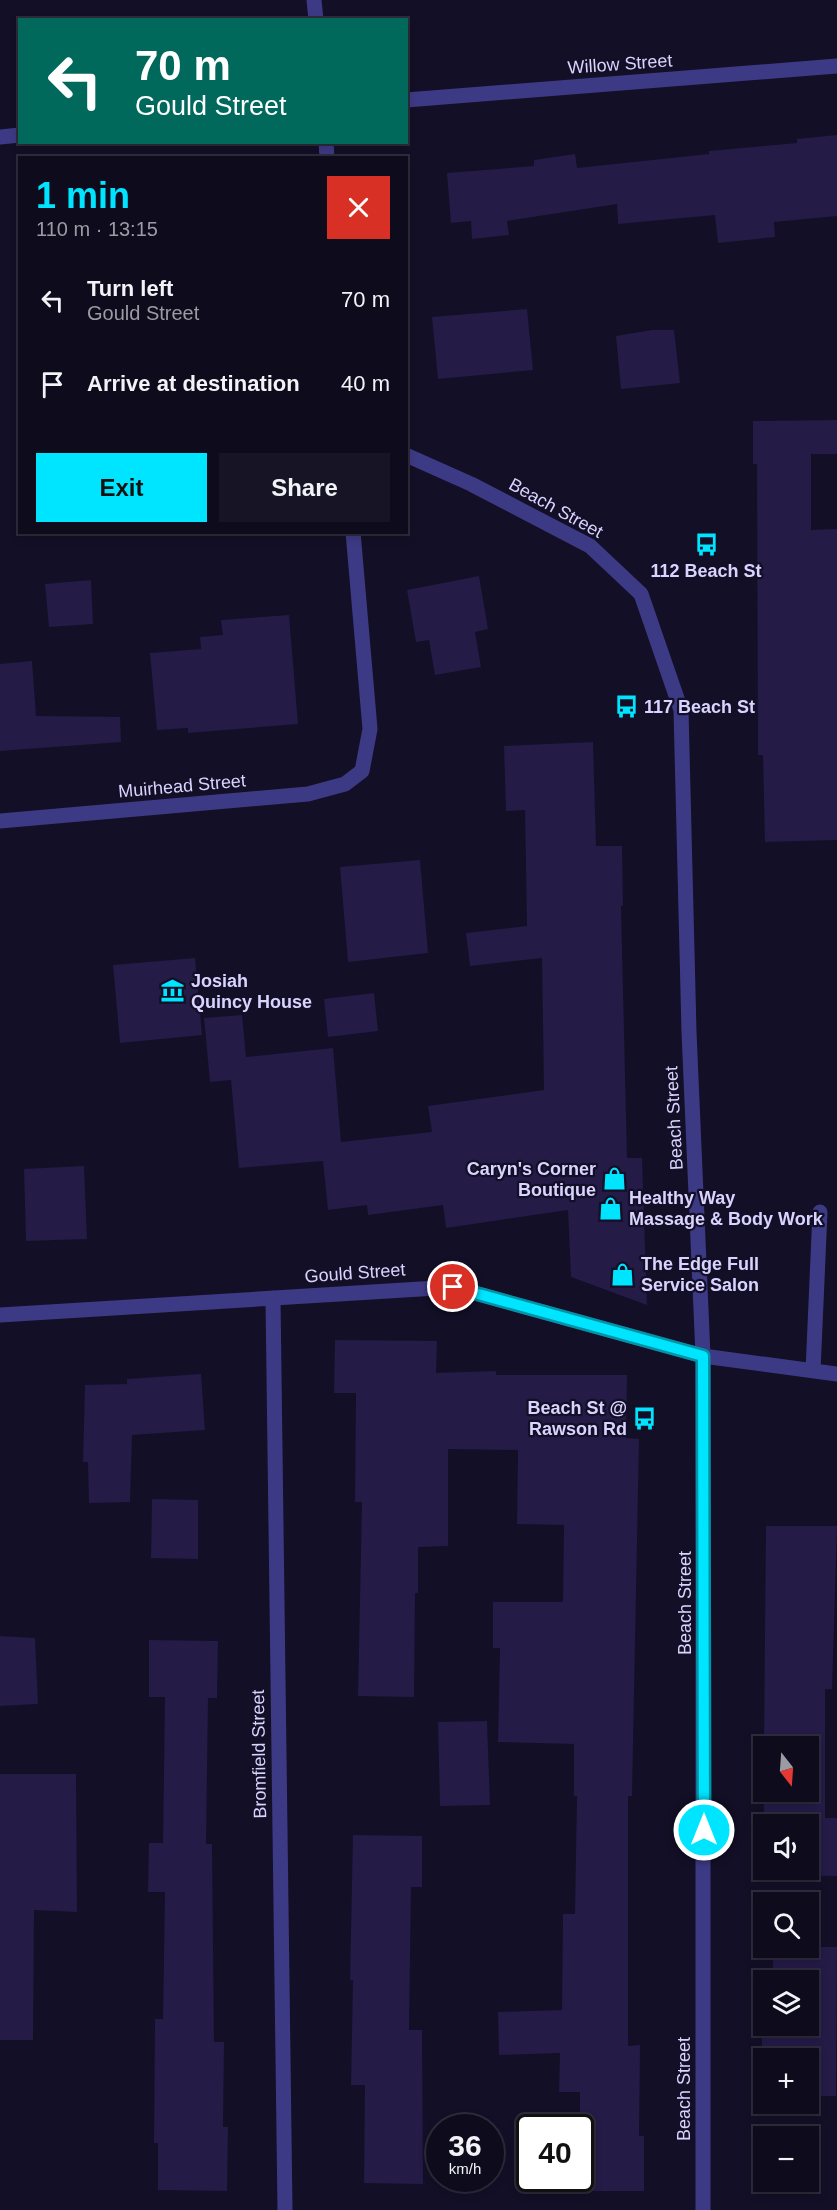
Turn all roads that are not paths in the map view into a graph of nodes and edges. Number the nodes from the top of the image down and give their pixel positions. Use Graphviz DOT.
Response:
graph roads {
  1 [pos="314,0"];
  2 [pos="316,18"];
  3 [pos="837,66"];
  4 [pos="408,100"];
  5 [pos="18,135"];
  6 [pos="0,137"];
  7 [pos="408,456"];
  8 [pos="353,534"];
  9 [pos="0,821"];
  10 [pos="820,1212"];
  11 [pos="273,1298"];
  12 [pos="0,1315"];
  13 [pos="703,1356"];
  14 [pos="813,1371"];
  15 [pos="837,1374"];
  16 [pos="285,2210"];
  17 [pos="703,2210"];
  1 -- 2 [label="street"];
  3 -- 4 [label="street, Willow Street"];
  5 -- 6 [label="street"];
  7 -- 13 [label="street, Beach Street"];
  8 -- 9 [label="street, Muirhead Street"];
  10 -- 14 [label="street"];
  11 -- 12 [label="street, Gould Street"];
  11 -- 13 [label="street, Gould Street"];
  11 -- 16 [label="street, Bromfield Street"];
  13 -- 14 [label="street, Gould Street"];
  13 -- 17 [label="street, Beach Street"];
  14 -- 15 [label="street, Gould Street"];
}
